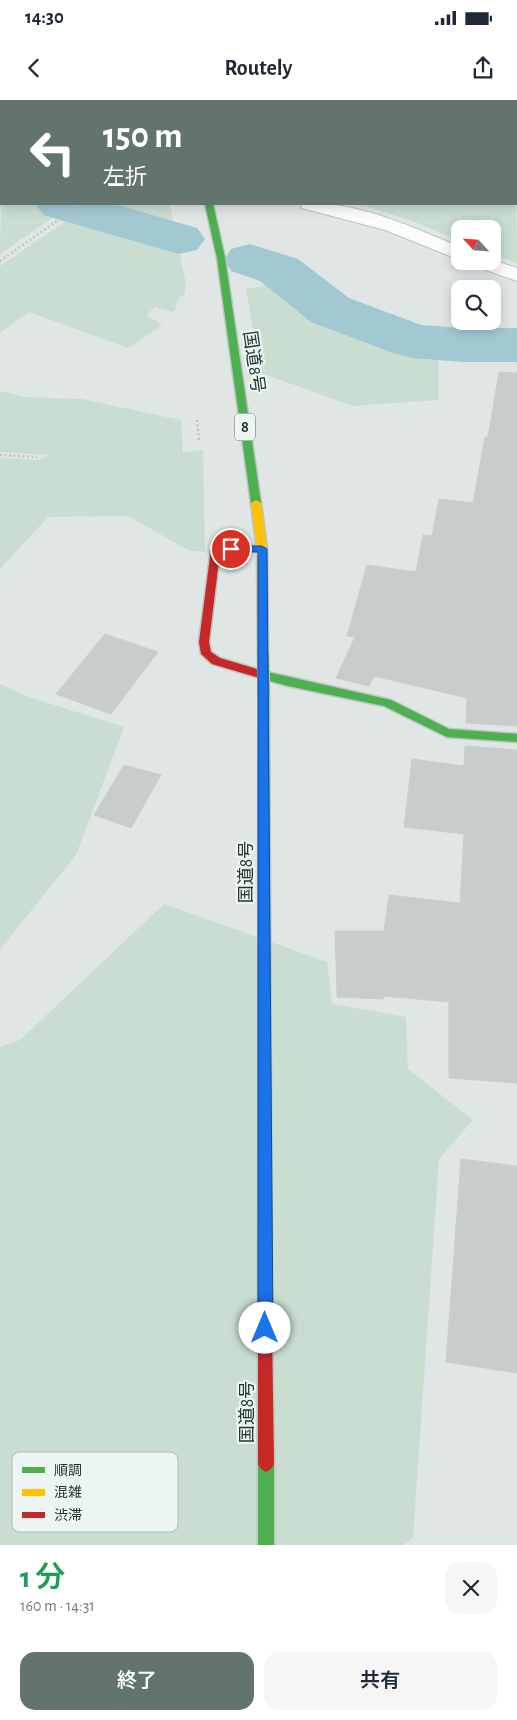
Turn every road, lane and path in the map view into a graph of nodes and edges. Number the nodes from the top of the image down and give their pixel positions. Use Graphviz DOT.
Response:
graph roads {
  1 [pos="80,205"];
  2 [pos="209,205"];
  3 [pos="313,205"];
  4 [pos="451,250"];
  5 [pos="0,261"];
  6 [pos="501,269"];
  7 [pos="517,275"];
  8 [pos="197,420"];
  9 [pos="199,440"];
  10 [pos="0,455"];
  11 [pos="37,457"];
  12 [pos="262,549"];
  13 [pos="517,738"];
  14 [pos="266,1545"];
  1 -- 5 [label="path"];
  2 -- 12 [label="main road, 国道8号 / 8"];
  3 -- 4 [label="street"];
  6 -- 7 [label="street"];
  8 -- 9 [label="path"];
  10 -- 11 [label="path"];
  12 -- 13 [label="main road"];
  12 -- 14 [label="main road, 国道8号 / 8, bridge"];
}
